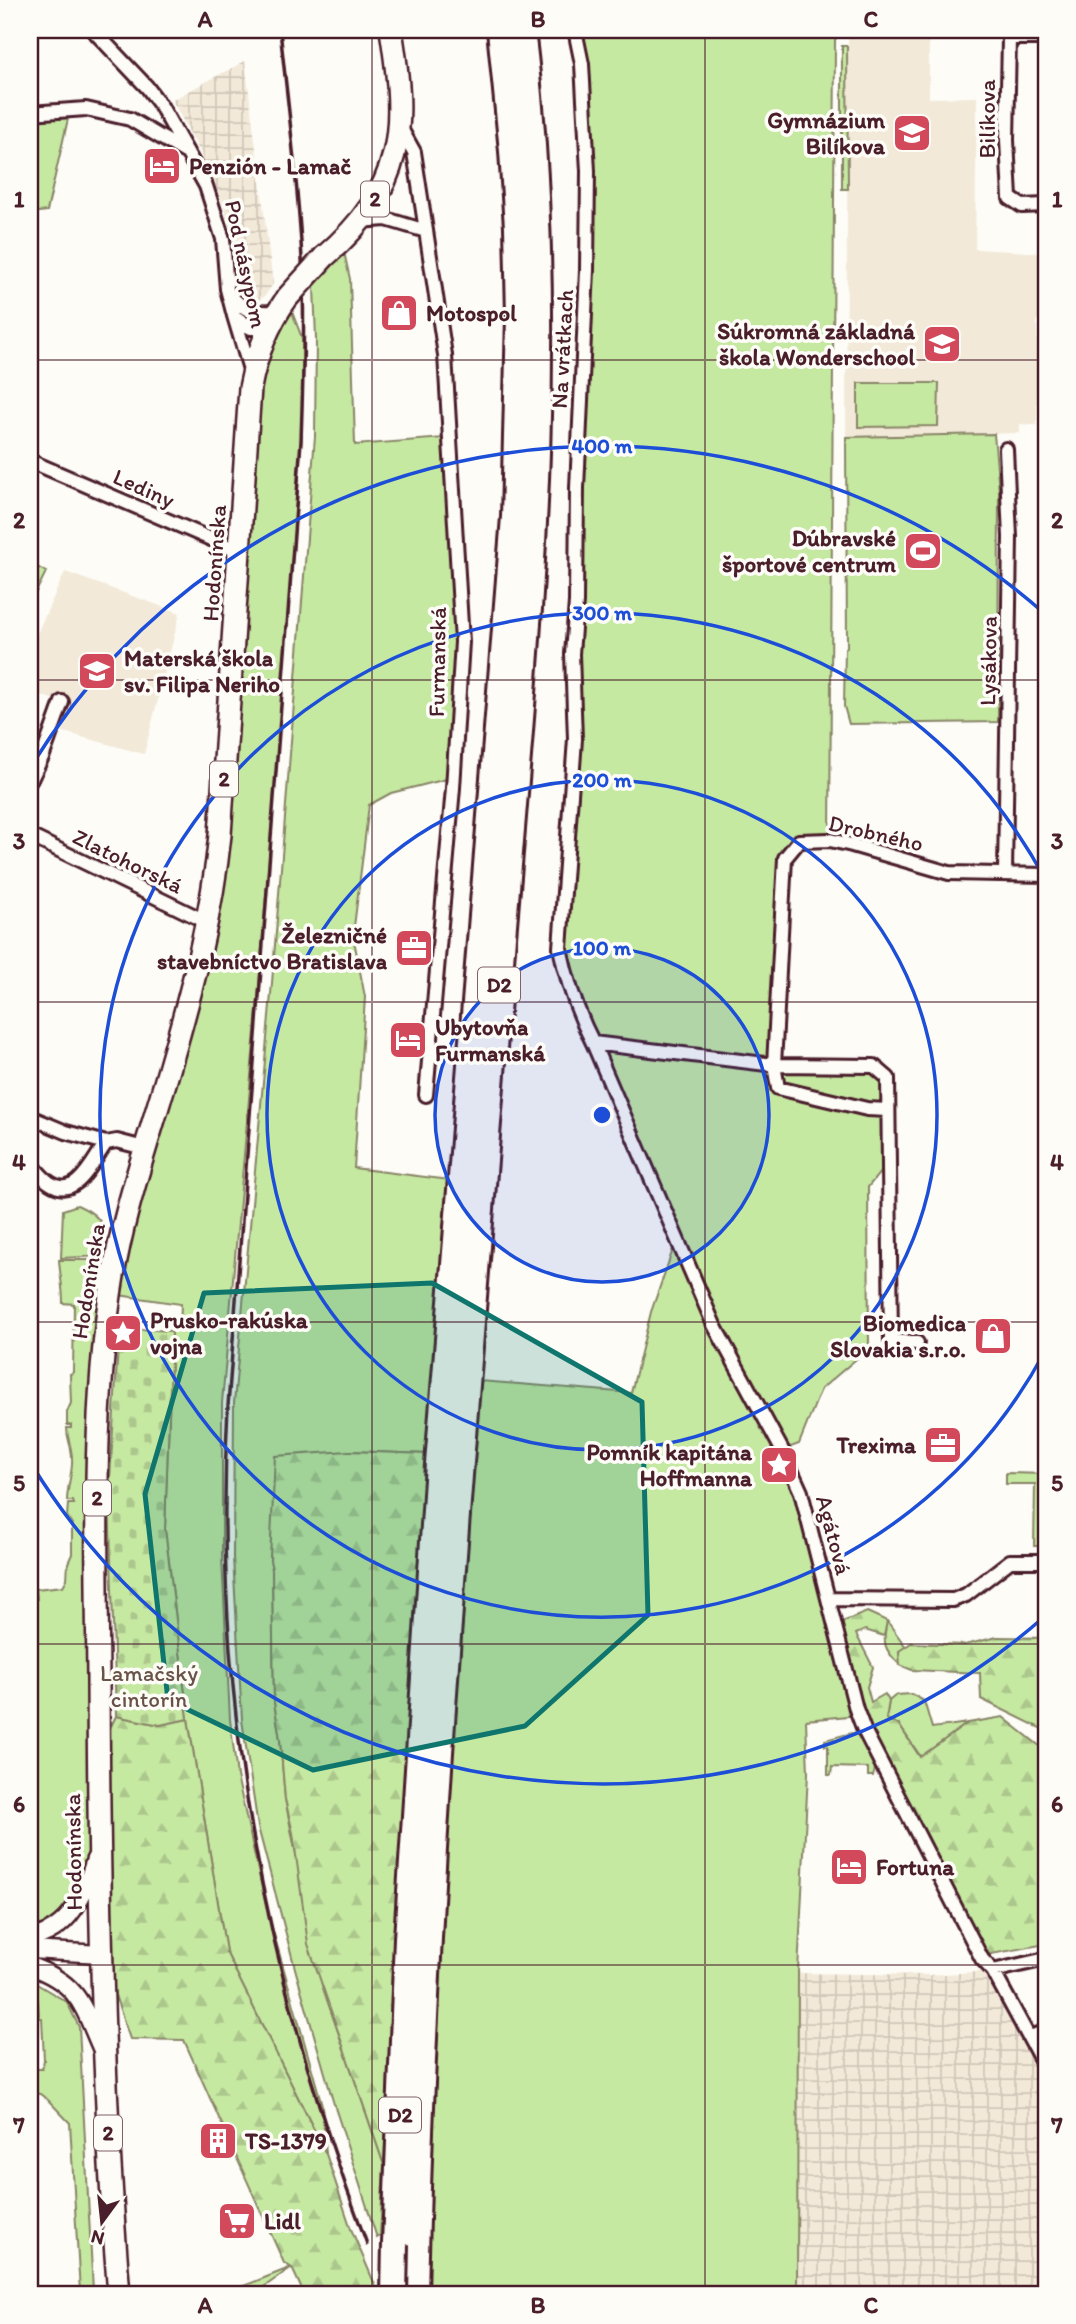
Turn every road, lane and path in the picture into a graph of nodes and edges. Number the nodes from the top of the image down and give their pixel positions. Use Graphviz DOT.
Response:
graph roads {
  1 [pos="93,30"];
  2 [pos="391,30"];
  3 [pos="500,30"];
  4 [pos="522,30"];
  5 [pos="575,30"];
  6 [pos="1046,38"];
  7 [pos="30,113"];
  8 [pos="400,127"];
  9 [pos="190,155"];
  10 [pos="1046,205"];
  11 [pos="359,221"];
  12 [pos="426,231"];
  13 [pos="229,294"];
  14 [pos="272,313"];
  15 [pos="234,316"];
  16 [pos="252,376"];
  17 [pos="1006,449"];
  18 [pos="30,461"];
  19 [pos="241,552"];
  20 [pos="62,702"];
  21 [pos="30,781"];
  22 [pos="30,836"];
  23 [pos="1005,874"];
  24 [pos="1046,875"];
  25 [pos="207,922"];
  26 [pos="593,1043"];
  27 [pos="774,1065"];
  28 [pos="426,1095"];
  29 [pos="888,1110"];
  30 [pos="30,1117"];
  31 [pos="106,1143"];
  32 [pos="144,1148"];
  33 [pos="31,1165"];
  34 [pos="917,1343"];
  35 [pos="1046,1561"];
  36 [pos="829,1599"];
  37 [pos="100,1843"];
  38 [pos="30,1938"];
  39 [pos="418,1938"];
  40 [pos="30,1950"];
  41 [pos="101,1954"];
  42 [pos="1046,1959"];
  43 [pos="30,1966"];
  44 [pos="993,1971"];
  45 [pos="416,1987"];
  46 [pos="1046,2031"];
  47 [pos="1030,2037"];
  48 [pos="104,2057"];
  49 [pos="1046,2069"];
  50 [pos="408,2293"];
  51 [pos="119,2294"];
  1 -- 9 [label="street, Pod násypom"];
  2 -- 8 [label="main road, 2"];
  3 -- 39 [label="highway, D2"];
  4 -- 39 [label="highway, D2"];
  5 -- 26 [label="street, Na vrátkach"];
  6 -- 10 [label="street, Bilíkova"];
  7 -- 9 [label="street"];
  8 -- 11 [label="main road, 2"];
  8 -- 12 [label="street, Furmanská"];
  9 -- 13 [label="street, Pod násypom"];
  11 -- 12 [label="street"];
  11 -- 14 [label="main road, 2, bridge"];
  12 -- 28 [label="street, Furmanská"];
  13 -- 14 [label="street"];
  13 -- 15 [label="street, Pod násypom"];
  14 -- 15 [label="street"];
  14 -- 16 [label="main road, Hodonínska / 2"];
  15 -- 16 [label="street, Pod násypom"];
  16 -- 19 [label="main road, Hodonínska / 2"];
  17 -- 23 [label="street, Lysákova"];
  18 -- 19 [label="street, Lediny"];
  19 -- 25 [label="main road, Hodonínska / 2"];
  20 -- 21 [label="street"];
  22 -- 25 [label="street, Zlatohorská"];
  23 -- 24 [label="street, Drobného"];
  23 -- 27 [label="street, Drobného"];
  25 -- 32 [label="main road, Hodonínska / 2"];
  26 -- 27 [label="street"];
  26 -- 36 [label="street, Agátová"];
  27 -- 29 [label="street"];
  27 -- 29 [label="street"];
  29 -- 34 [label="street"];
  30 -- 31 [label="street"];
  31 -- 32 [label="street"];
  31 -- 33 [label="street"];
  32 -- 37 [label="main road, Hodonínska / 2"];
  35 -- 36 [label="street"];
  36 -- 44 [label="street, Agátová"];
  37 -- 38 [label="street"];
  37 -- 41 [label="main road, Hodonínska / 2"];
  39 -- 45 [label="highway, D2"];
  40 -- 41 [label="street"];
  41 -- 48 [label="main road, Hodonínska / 2"];
  42 -- 44 [label="street"];
  43 -- 48 [label="street"];
  44 -- 47 [label="street, Agátová"];
  45 -- 50 [label="highway, D2"];
  45 -- 50 [label="highway, D2, bridge"];
  46 -- 47 [label="street"];
  47 -- 49 [label="street, Agátová"];
  48 -- 51 [label="main road, Hodonínska / 2"];
}
